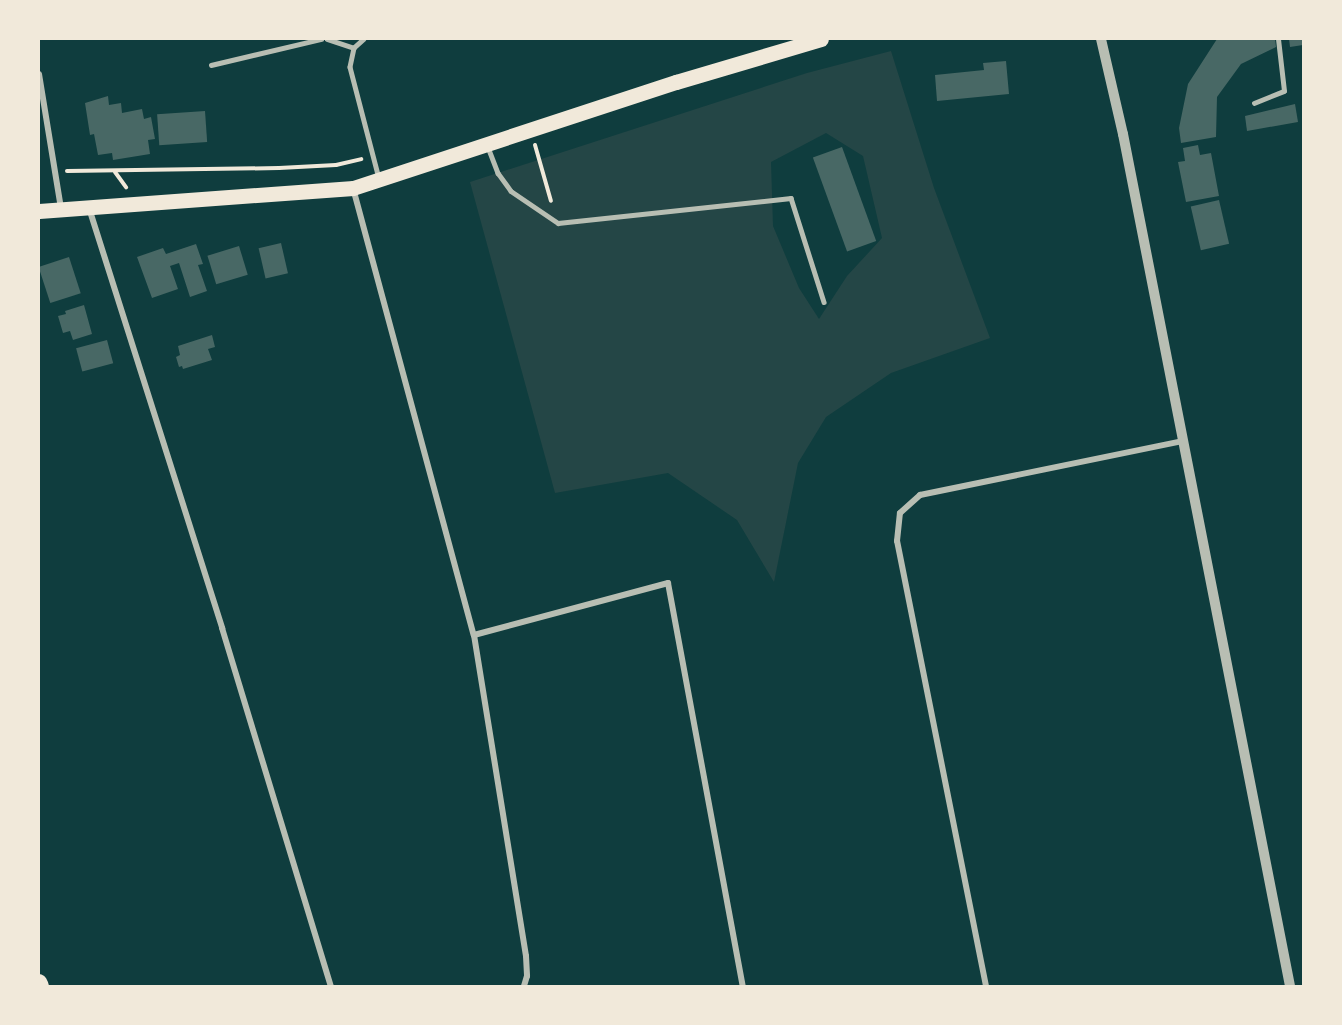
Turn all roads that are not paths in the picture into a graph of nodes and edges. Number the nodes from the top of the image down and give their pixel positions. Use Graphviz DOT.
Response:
graph roads {
  1 [pos="321,39"];
  2 [pos="327,39"];
  3 [pos="364,39"];
  4 [pos="821,39"];
  5 [pos="1101,39"];
  6 [pos="1278,39"];
  7 [pos="354,48"];
  8 [pos="211,65"];
  9 [pos="39,74"];
  10 [pos="1254,103"];
  11 [pos="487,144"];
  12 [pos="379,180"];
  13 [pos="353,188"];
  14 [pos="89,208"];
  15 [pos="61,210"];
  16 [pos="39,211"];
  17 [pos="824,302"];
  18 [pos="1184,441"];
  19 [pos="474,635"];
  20 [pos="331,986"];
  21 [pos="524,986"];
  22 [pos="743,986"];
  23 [pos="986,986"];
  24 [pos="1290,986"];
  1 -- 8 [label="lane"];
  2 -- 7 [label="lane"];
  3 -- 7 [label="lane"];
  4 -- 11 [label="main road"];
  5 -- 18 [label="street"];
  6 -- 10 [label="lane"];
  7 -- 12 [label="lane"];
  9 -- 15 [label="street"];
  11 -- 12 [label="main road"];
  11 -- 17 [label="lane"];
  12 -- 13 [label="main road"];
  13 -- 14 [label="main road"];
  13 -- 19 [label="street"];
  14 -- 15 [label="main road"];
  14 -- 20 [label="street"];
  15 -- 16 [label="main road"];
  18 -- 23 [label="street"];
  18 -- 24 [label="street"];
  19 -- 21 [label="street"];
  19 -- 22 [label="street"];
}
